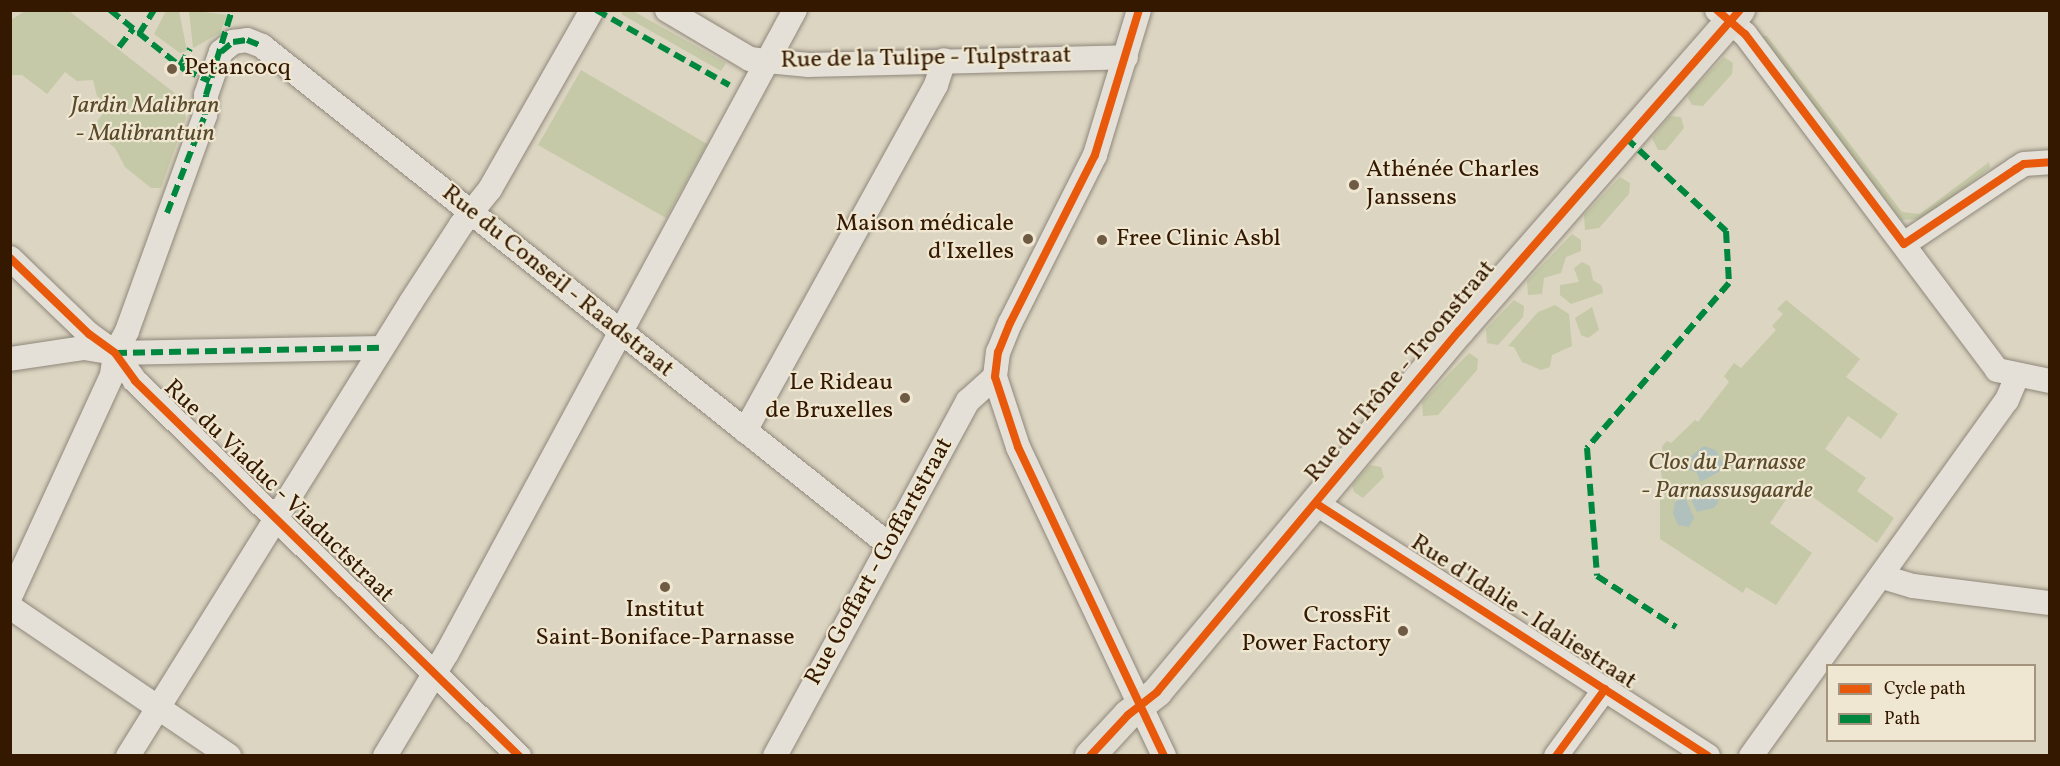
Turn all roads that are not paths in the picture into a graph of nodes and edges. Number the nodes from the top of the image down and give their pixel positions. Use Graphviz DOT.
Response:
graph roads {
  1 [pos="592,10"];
  2 [pos="667,10"];
  3 [pos="795,10"];
  4 [pos="1138,10"];
  5 [pos="1729,14"];
  6 [pos="1126,57"];
  7 [pos="944,60"];
  8 [pos="767,61"];
  9 [pos="2049,161"];
  10 [pos="471,213"];
  11 [pos="1904,244"];
  12 [pos="10,258"];
  13 [pos="619,332"];
  14 [pos="382,348"];
  15 [pos="115,353"];
  16 [pos="10,359"];
  17 [pos="2017,376"];
  18 [pos="995,377"];
  19 [pos="2049,381"];
  20 [pos="746,431"];
  21 [pos="1317,504"];
  22 [pos="277,519"];
  23 [pos="889,545"];
  24 [pos="1883,577"];
  25 [pos="10,597"];
  26 [pos="2049,603"];
  27 [pos="10,607"];
  28 [pos="435,672"];
  29 [pos="1605,689"];
  30 [pos="1142,704"];
  31 [pos="159,707"];
  32 [pos="128,756"];
  33 [pos="229,756"];
  34 [pos="385,756"];
  35 [pos="519,756"];
  36 [pos="775,756"];
  37 [pos="1090,756"];
  38 [pos="1164,756"];
  39 [pos="1556,756"];
  40 [pos="1708,756"];
  41 [pos="1751,756"];
  1 -- 10 [label="street"];
  2 -- 8 [label="street, Rue de la Tulipe - Tulpstraat"];
  3 -- 8 [label="street"];
  4 -- 6 [label="street"];
  5 -- 11 [label="street"];
  5 -- 21 [label="main road, Rue du Trône - Troonstraat"];
  6 -- 7 [label="street, Rue de la Tulipe - Tulpstraat"];
  6 -- 18 [label="street"];
  7 -- 8 [label="street, Rue de la Tulipe - Tulpstraat"];
  7 -- 20 [label="street"];
  8 -- 13 [label="street"];
  9 -- 11 [label="street"];
  10 -- 13 [label="street, Rue du Conseil - Raadstraat"];
  10 -- 14 [label="street"];
  10 -- 15 [label="street, Rue du Conseil - Raadstraat"];
  11 -- 17 [label="street"];
  12 -- 15 [label="street, Rue du Viaduc - Viaductstraat"];
  13 -- 20 [label="street, Rue du Conseil - Raadstraat"];
  13 -- 28 [label="street"];
  14 -- 15 [label="street"];
  14 -- 22 [label="street"];
  15 -- 16 [label="street"];
  15 -- 22 [label="street, Rue du Viaduc - Viaductstraat"];
  15 -- 25 [label="street"];
  17 -- 19 [label="street"];
  17 -- 24 [label="street"];
  18 -- 23 [label="street, Rue Goffart - Goffartstraat"];
  18 -- 30 [label="street"];
  20 -- 23 [label="street, Rue du Conseil - Raadstraat"];
  21 -- 29 [label="street, Rue d'Idalie - Idaliestraat"];
  21 -- 30 [label="main road, Rue du Trône - Troonstraat"];
  22 -- 28 [label="street, Rue du Viaduc - Viaductstraat"];
  22 -- 31 [label="street"];
  23 -- 36 [label="street, Rue Goffart - Goffartstraat"];
  24 -- 26 [label="street"];
  24 -- 41 [label="street"];
  27 -- 31 [label="street"];
  28 -- 34 [label="street"];
  28 -- 35 [label="street, Rue du Viaduc - Viaductstraat"];
  29 -- 39 [label="street"];
  29 -- 40 [label="street, Rue d'Idalie - Idaliestraat"];
  30 -- 37 [label="main road, Rue du Trône - Troonstraat"];
  30 -- 38 [label="street"];
  31 -- 32 [label="street"];
  31 -- 33 [label="street"];
}
